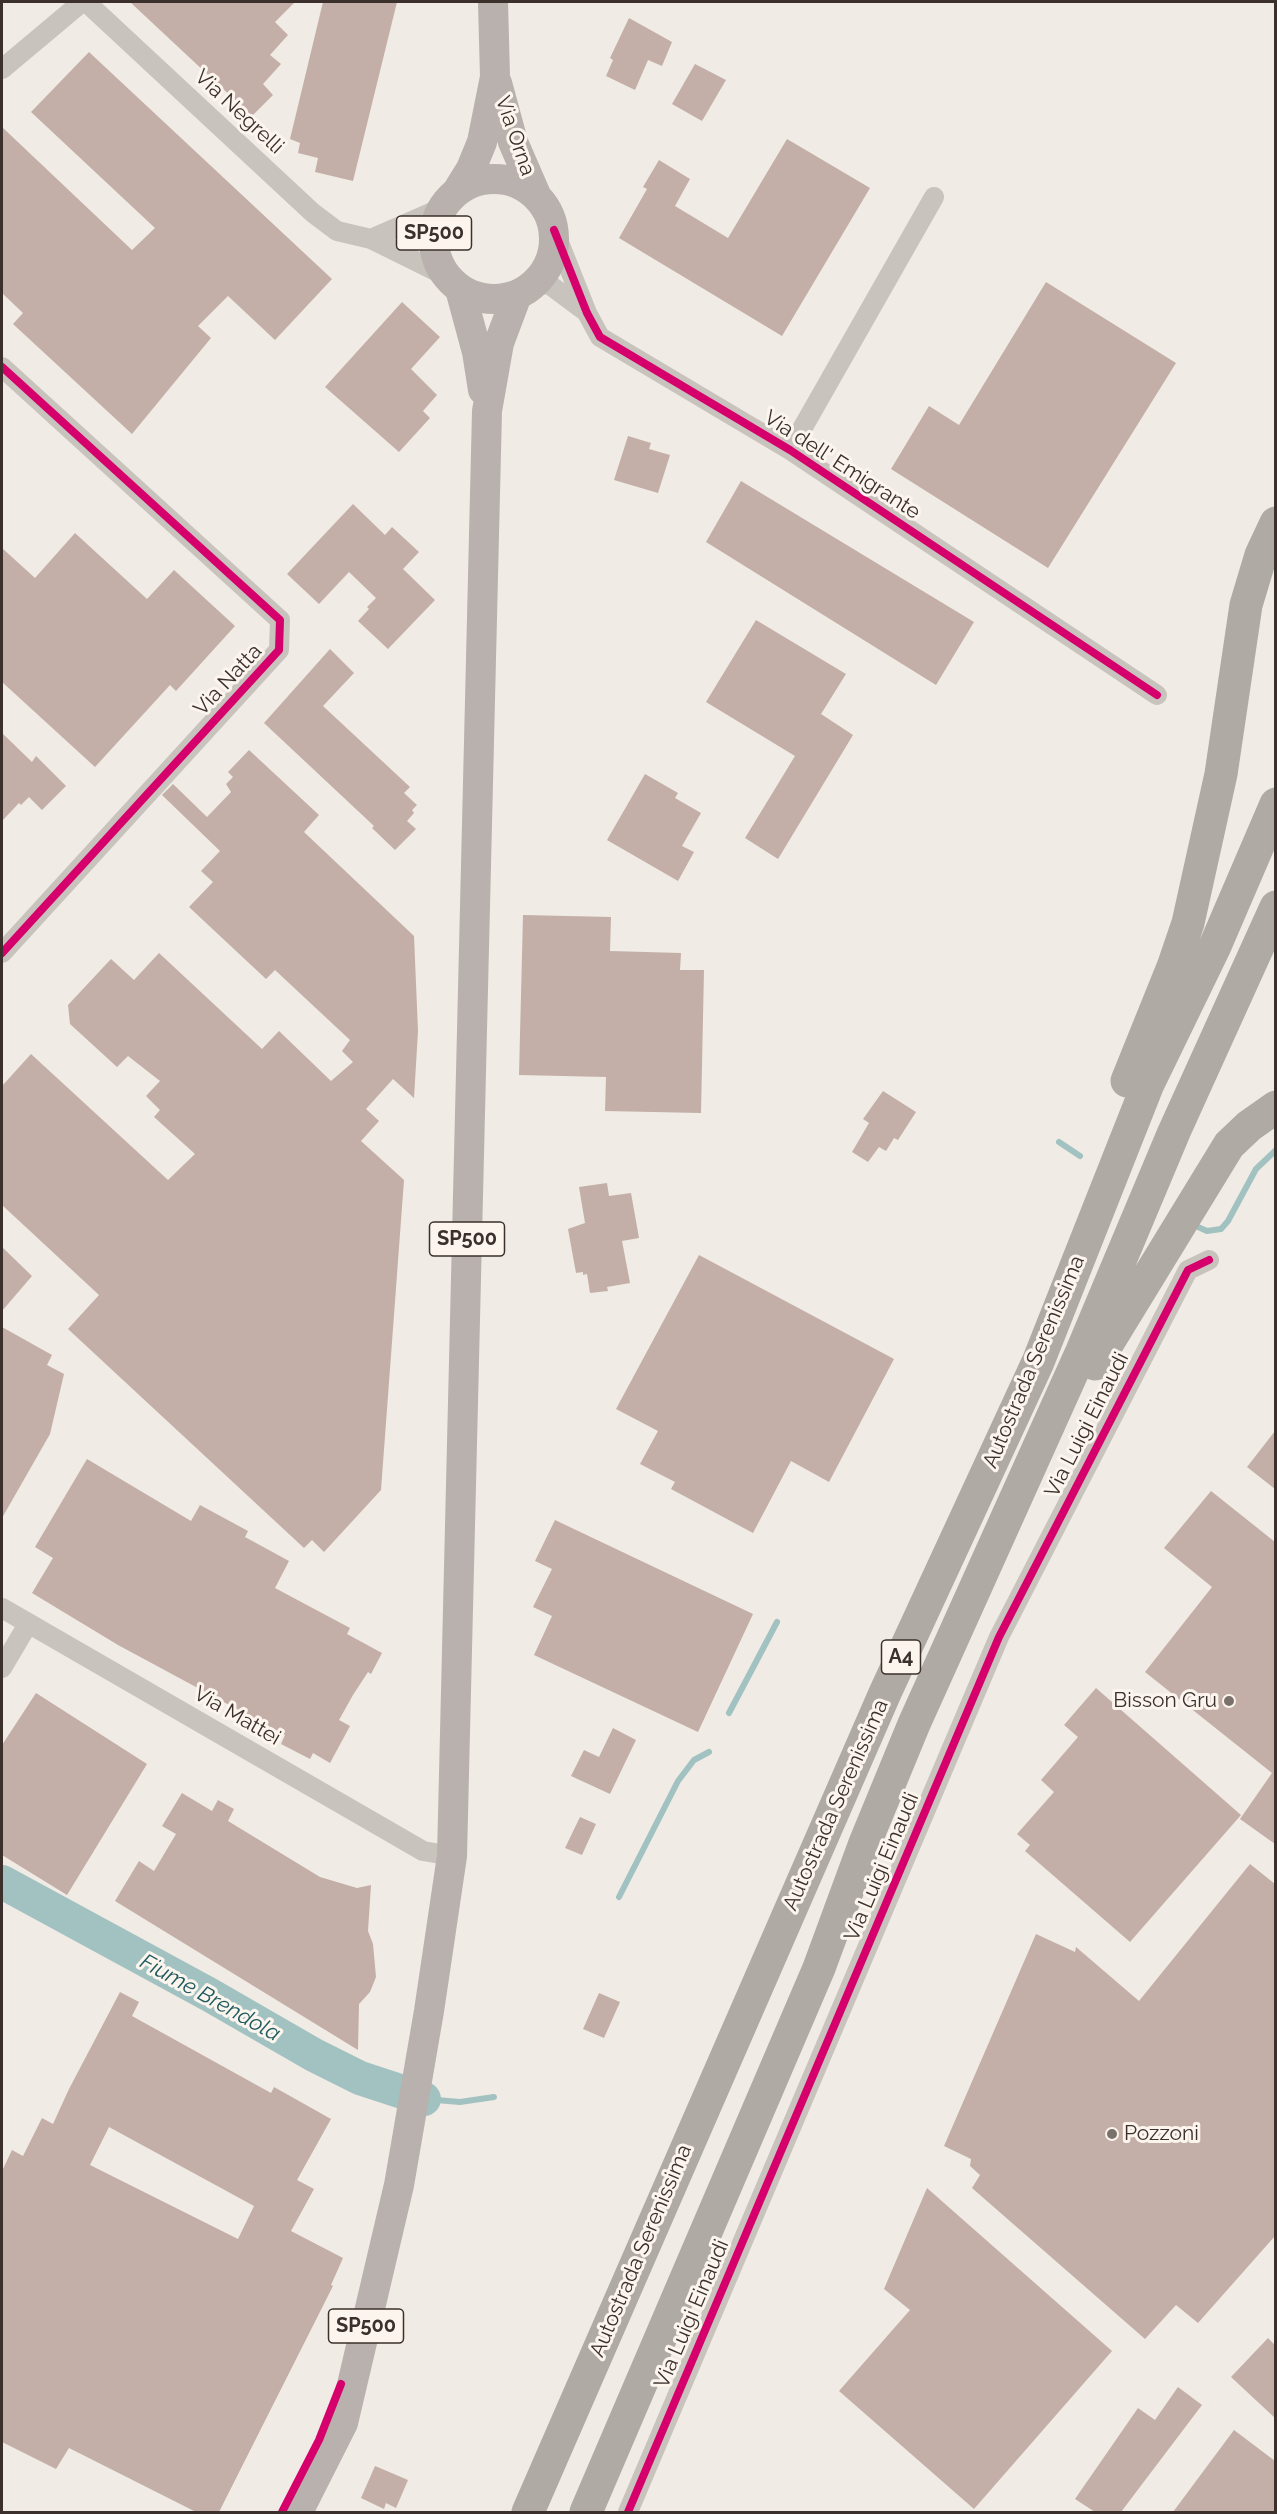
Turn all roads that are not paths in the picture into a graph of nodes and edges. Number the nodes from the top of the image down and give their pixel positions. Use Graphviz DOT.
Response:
graph roads {
  1 [pos="84,2"];
  2 [pos="493,2"];
  3 [pos="2,69"];
  4 [pos="495,77"];
  5 [pos="536,195"];
  6 [pos="934,197"];
  7 [pos="450,199"];
  8 [pos="554,230"];
  9 [pos="371,239"];
  10 [pos="453,282"];
  11 [pos="526,289"];
  12 [pos="587,313"];
  13 [pos="2,367"];
  14 [pos="487,411"];
  15 [pos="790,450"];
  16 [pos="1275,523"];
  17 [pos="1157,695"];
  18 [pos="1275,804"];
  19 [pos="1275,908"];
  20 [pos="2,953"];
  21 [pos="1275,1107"];
  22 [pos="1209,1260"];
  23 [pos="1014,1413"];
  24 [pos="1037,1450"];
  25 [pos="2,1608"];
  26 [pos="28,1624"];
  27 [pos="2,1668"];
  28 [pos="453,1856"];
  29 [pos="297,2512"];
  30 [pos="528,2512"];
  31 [pos="586,2512"];
  32 [pos="628,2512"];
  1 -- 3 [label="street, Via Negrelli"];
  1 -- 9 [label="street, Via Negrelli"];
  2 -- 4 [label="main road, Via Orna / SP500"];
  4 -- 5 [label="main road, Via Orna / SP500"];
  4 -- 7 [label="main road, Via Orna / SP500"];
  5 -- 7 [label="main road, SP500"];
  5 -- 8 [label="main road, SP500"];
  6 -- 15 [label="street"];
  7 -- 9 [label="street"];
  7 -- 10 [label="main road, SP500"];
  8 -- 11 [label="main road, SP500"];
  8 -- 12 [label="street, Via dell' Emigrante"];
  9 -- 10 [label="street, Via Negrelli"];
  10 -- 11 [label="main road"];
  10 -- 14 [label="main road, SP500"];
  11 -- 12 [label="street, Via dell' Emigrante"];
  11 -- 14 [label="main road, SP500"];
  12 -- 15 [label="street, Via dell' Emigrante"];
  13 -- 20 [label="street, Via Natta"];
  14 -- 28 [label="main road, SP500"];
  15 -- 17 [label="street, Via dell' Emigrante"];
  16 -- 23 [label="highway"];
  18 -- 23 [label="highway, Autostrada Serenissima / A4"];
  19 -- 24 [label="highway, Autostrada Serenissima / A4"];
  21 -- 24 [label="highway"];
  22 -- 32 [label="street, Via Luigi Einaudi"];
  23 -- 30 [label="highway, Autostrada Serenissima / A4"];
  24 -- 31 [label="highway, Autostrada Serenissima / A4"];
  25 -- 26 [label="street, Via Mattei"];
  26 -- 27 [label="street"];
  26 -- 28 [label="street, Via Mattei"];
  28 -- 29 [label="main road, SP500"];
}
